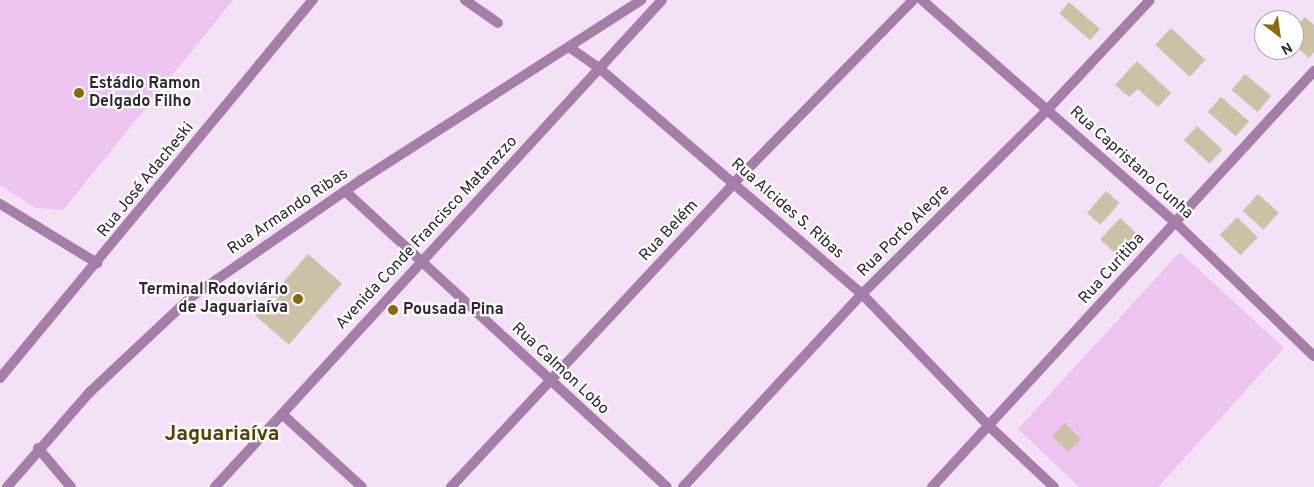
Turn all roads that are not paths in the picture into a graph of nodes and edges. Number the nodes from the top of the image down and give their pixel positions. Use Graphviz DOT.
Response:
graph roads {
  1 [pos="313,0"];
  2 [pos="465,0"];
  3 [pos="632,0"];
  4 [pos="641,0"];
  5 [pos="662,0"];
  6 [pos="913,0"];
  7 [pos="922,0"];
  8 [pos="1150,0"];
  9 [pos="625,10"];
  10 [pos="498,23"];
  11 [pos="569,46"];
  12 [pos="599,68"];
  13 [pos="1314,71"];
  14 [pos="1048,109"];
  15 [pos="734,183"];
  16 [pos="345,191"];
  17 [pos="0,204"];
  18 [pos="1175,222"];
  19 [pos="421,261"];
  20 [pos="97,263"];
  21 [pos="862,294"];
  22 [pos="1313,354"];
  23 [pos="0,378"];
  24 [pos="550,380"];
  25 [pos="282,414"];
  26 [pos="989,426"];
  27 [pos="38,448"];
  28 [pos="7,487"];
  29 [pos="71,487"];
  30 [pos="214,487"];
  31 [pos="362,487"];
  32 [pos="451,487"];
  33 [pos="667,487"];
  34 [pos="682,487"];
  35 [pos="932,487"];
  36 [pos="1054,487"];
  1 -- 20 [label="street, Rua José Adacheski"];
  2 -- 10 [label="street"];
  3 -- 9 [label="street, Rua Armando Ribas"];
  4 -- 9 [label="street, Rua Armando Ribas"];
  5 -- 12 [label="street, Avenida Conde Francisco Matarazzo"];
  6 -- 15 [label="street, Rua Belém"];
  7 -- 14 [label="street, Rua Capristano Cunha"];
  8 -- 14 [label="street, Rua Porto Alegre"];
  9 -- 11 [label="street, Rua Armando Ribas"];
  11 -- 12 [label="street, Rua Alcides S. Ribas"];
  11 -- 16 [label="street, Rua Armando Ribas"];
  12 -- 15 [label="street, Rua Alcides S. Ribas"];
  12 -- 19 [label="street, Avenida Conde Francisco Matarazzo"];
  13 -- 18 [label="street, Rua Curitiba"];
  14 -- 18 [label="street, Rua Capristano Cunha"];
  14 -- 21 [label="street, Rua Porto Alegre"];
  15 -- 21 [label="street, Rua Alcides S. Ribas"];
  15 -- 24 [label="street, Rua Belém"];
  16 -- 19 [label="street, Rua Calmon Lobo"];
  16 -- 27 [label="street, Rua Armando Ribas"];
  17 -- 20 [label="street"];
  18 -- 22 [label="street, Rua Capristano Cunha"];
  18 -- 26 [label="street, Rua Curitiba"];
  19 -- 24 [label="street, Rua Calmon Lobo"];
  19 -- 25 [label="street, Avenida Conde Francisco Matarazzo"];
  20 -- 23 [label="street, Rua José Adacheski"];
  21 -- 26 [label="street, Rua Alcides S. Ribas"];
  21 -- 34 [label="street, Rua Porto Alegre"];
  24 -- 32 [label="street, Rua Belém"];
  24 -- 33 [label="street, Rua Calmon Lobo"];
  25 -- 30 [label="street, Avenida Conde Francisco Matarazzo"];
  25 -- 31 [label="street"];
  26 -- 35 [label="street, Rua Curitiba"];
  26 -- 36 [label="street, Rua Alcides S. Ribas"];
  27 -- 28 [label="street, Rua Armando Ribas"];
  27 -- 29 [label="street"];
}
